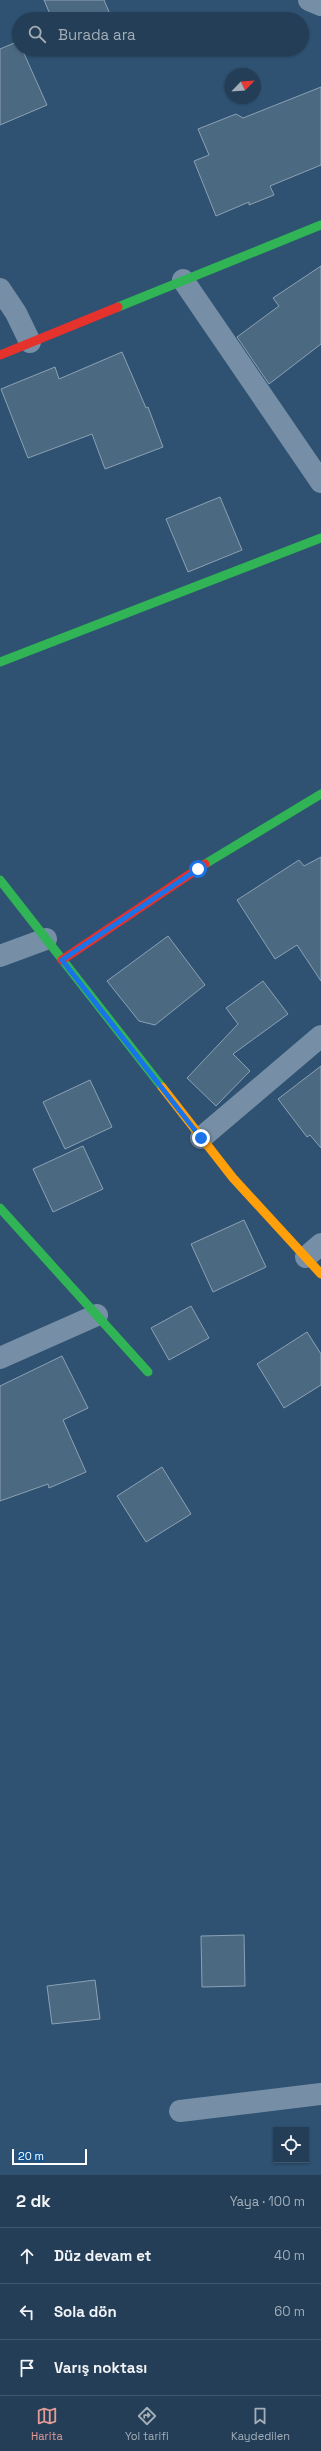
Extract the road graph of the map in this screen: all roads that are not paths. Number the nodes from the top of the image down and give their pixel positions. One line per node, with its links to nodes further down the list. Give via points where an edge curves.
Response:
1 (309, 0): 2 (street)
2 (321, 5)
3 (321, 225): 4 (street)
4 (183, 280): 6 (street); 8 (street)
5 (0, 289): 6 (street, via 16,313)
6 (30, 342): 7 (street)
7 (0, 354)
8 (321, 482)
9 (321, 538): 10 (street)
10 (0, 662)
11 (321, 794): 15 (street, via 198,869)
12 (0, 880): 13 (street)
13 (46, 939): 14 (street); 15 (street)
14 (0, 956)
15 (62, 960): 17 (street)
16 (321, 1036): 17 (street)
17 (201, 1138): 19 (street, via 233,1178)
18 (0, 1208): 21 (street)
19 (314, 1251): 20 (street)
20 (321, 1274)
21 (97, 1315): 22 (street); 23 (street)
22 (0, 1358)
23 (148, 1372)
24 (321, 2094): 25 (street)
25 (180, 2111)

